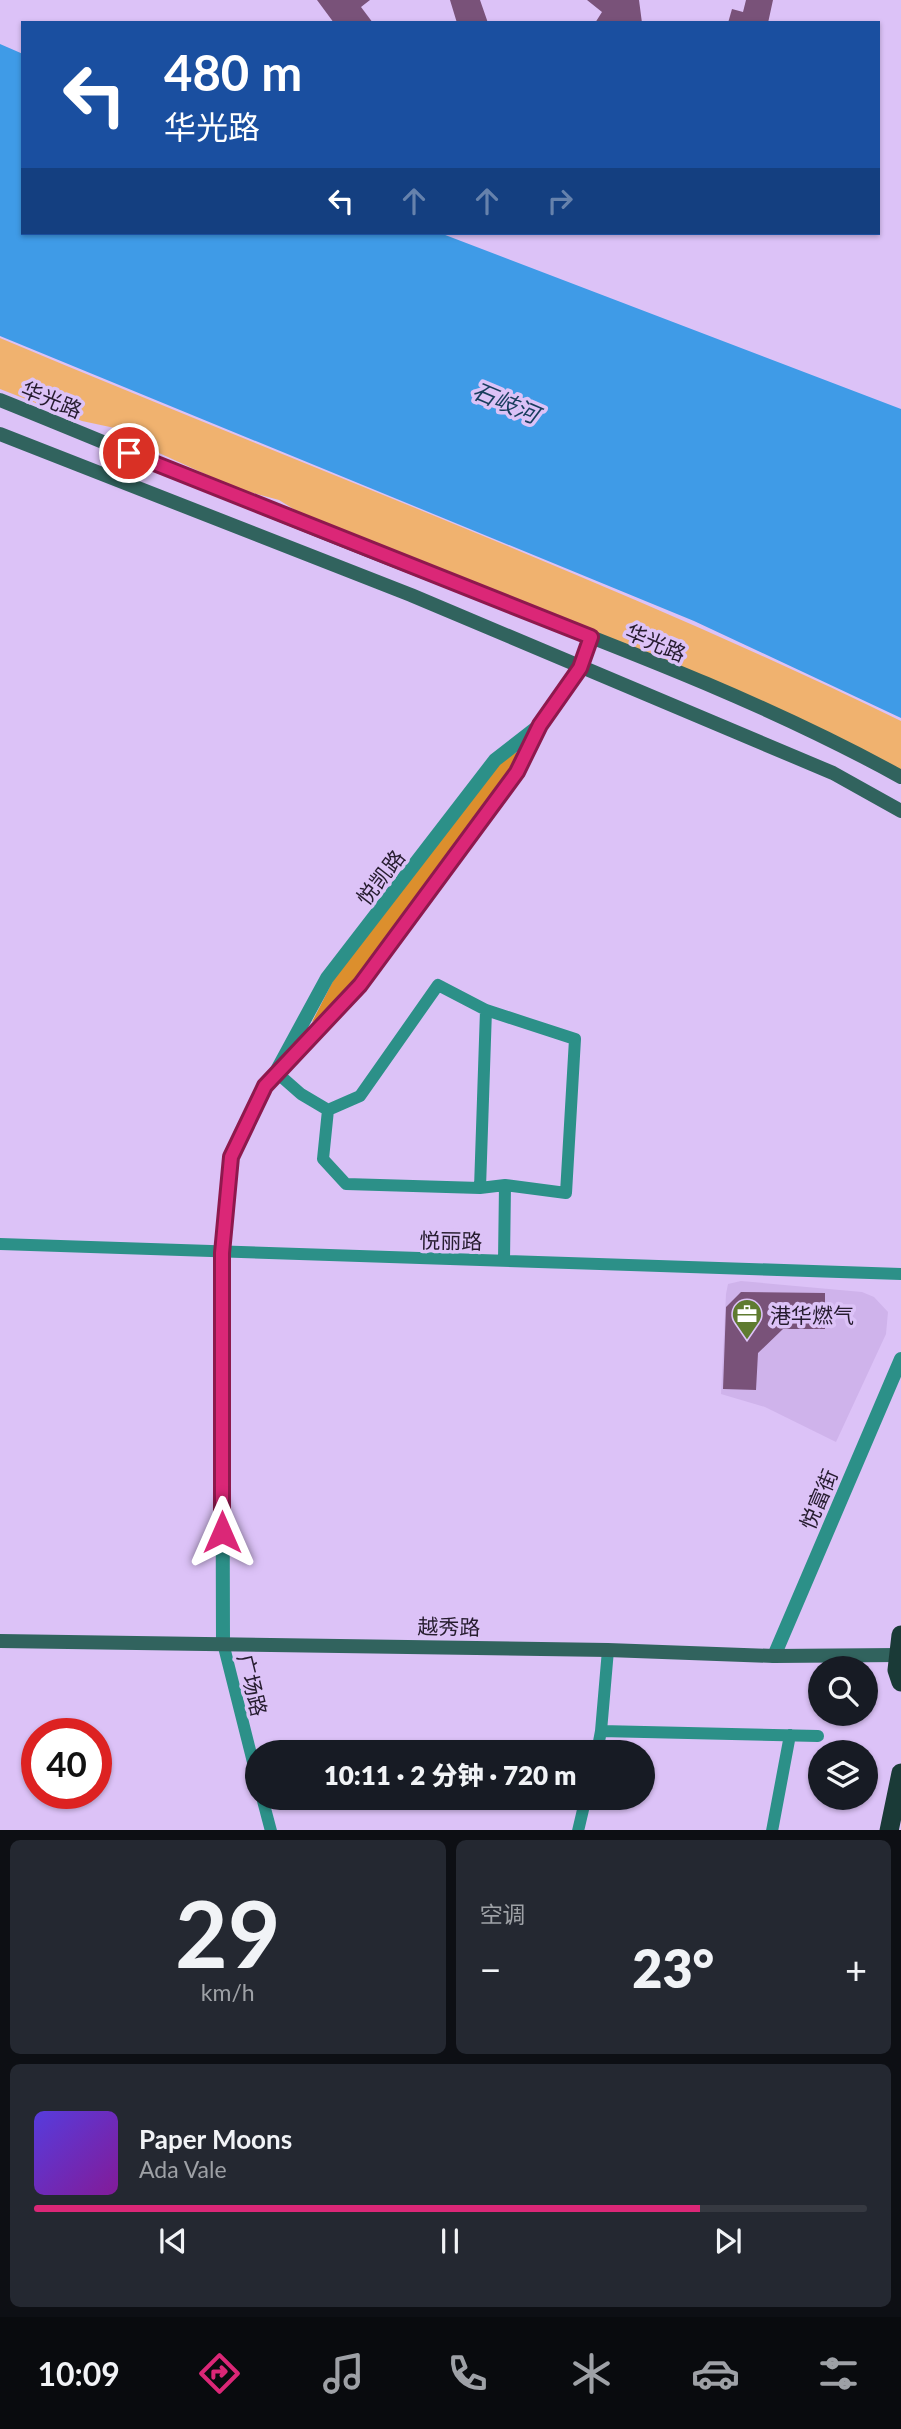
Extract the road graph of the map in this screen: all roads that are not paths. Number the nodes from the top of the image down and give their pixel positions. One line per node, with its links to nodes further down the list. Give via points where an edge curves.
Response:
1 (0, 400): 3 (main road, 华光路)
2 (0, 434): 4 (main road, via 411,595)
3 (591, 637): 4 (street, 悦凯路); 6 (main road, 华光路, via 837,742)
4 (580, 668): 5 (street, 悦凯路); 7 (main road, via 832,774)
5 (540, 725): 9 (street, 悦凯路, via 517,772 360,985); 9 (street, 悦凯路, via 495,760 327,978)
6 (901, 777)
7 (901, 811)
8 (486, 1010): 10 (street, via 438,985 360,1096); 11 (street, via 575,1039 566,1193); 12 (street)
9 (276, 1072): 10 (street, via 300,1094); 14 (street, 悦凯路, via 231,1157)
10 (328, 1110): 12 (street, via 323,1159 346,1184)
11 (505, 1185): 12 (street); 15 (street)
12 (480, 1188)
13 (0, 1244): 14 (street, 悦丽路)
14 (222, 1253): 15 (street, 悦丽路); 20 (street, 悦凯路)
15 (504, 1260): 16 (street, 悦丽路)
16 (901, 1274)
17 (901, 1359): 23 (street, 悦富街)
18 (901, 1635): 22 (highway)
19 (0, 1640): 20 (main road, 越秀路)
20 (223, 1643): 21 (main road, 越秀路); 28 (street, 广场路)
21 (608, 1650): 23 (main road, 越秀路); 25 (street)
22 (898, 1655): 23 (main road, 越秀路); 24 (highway)
23 (774, 1656)
24 (901, 1682)
25 (601, 1731): 26 (street); 29 (street)
26 (790, 1735): 27 (street); 35 (street)
27 (818, 1736)
28 (247, 1740)
29 (599, 1740)
30 (901, 1773): 36 (highway)
31 (266, 1810): 33 (street)
32 (583, 1810): 34 (street)
33 (271, 1830)
34 (578, 1830)
35 (772, 1830)
36 (889, 1830)

